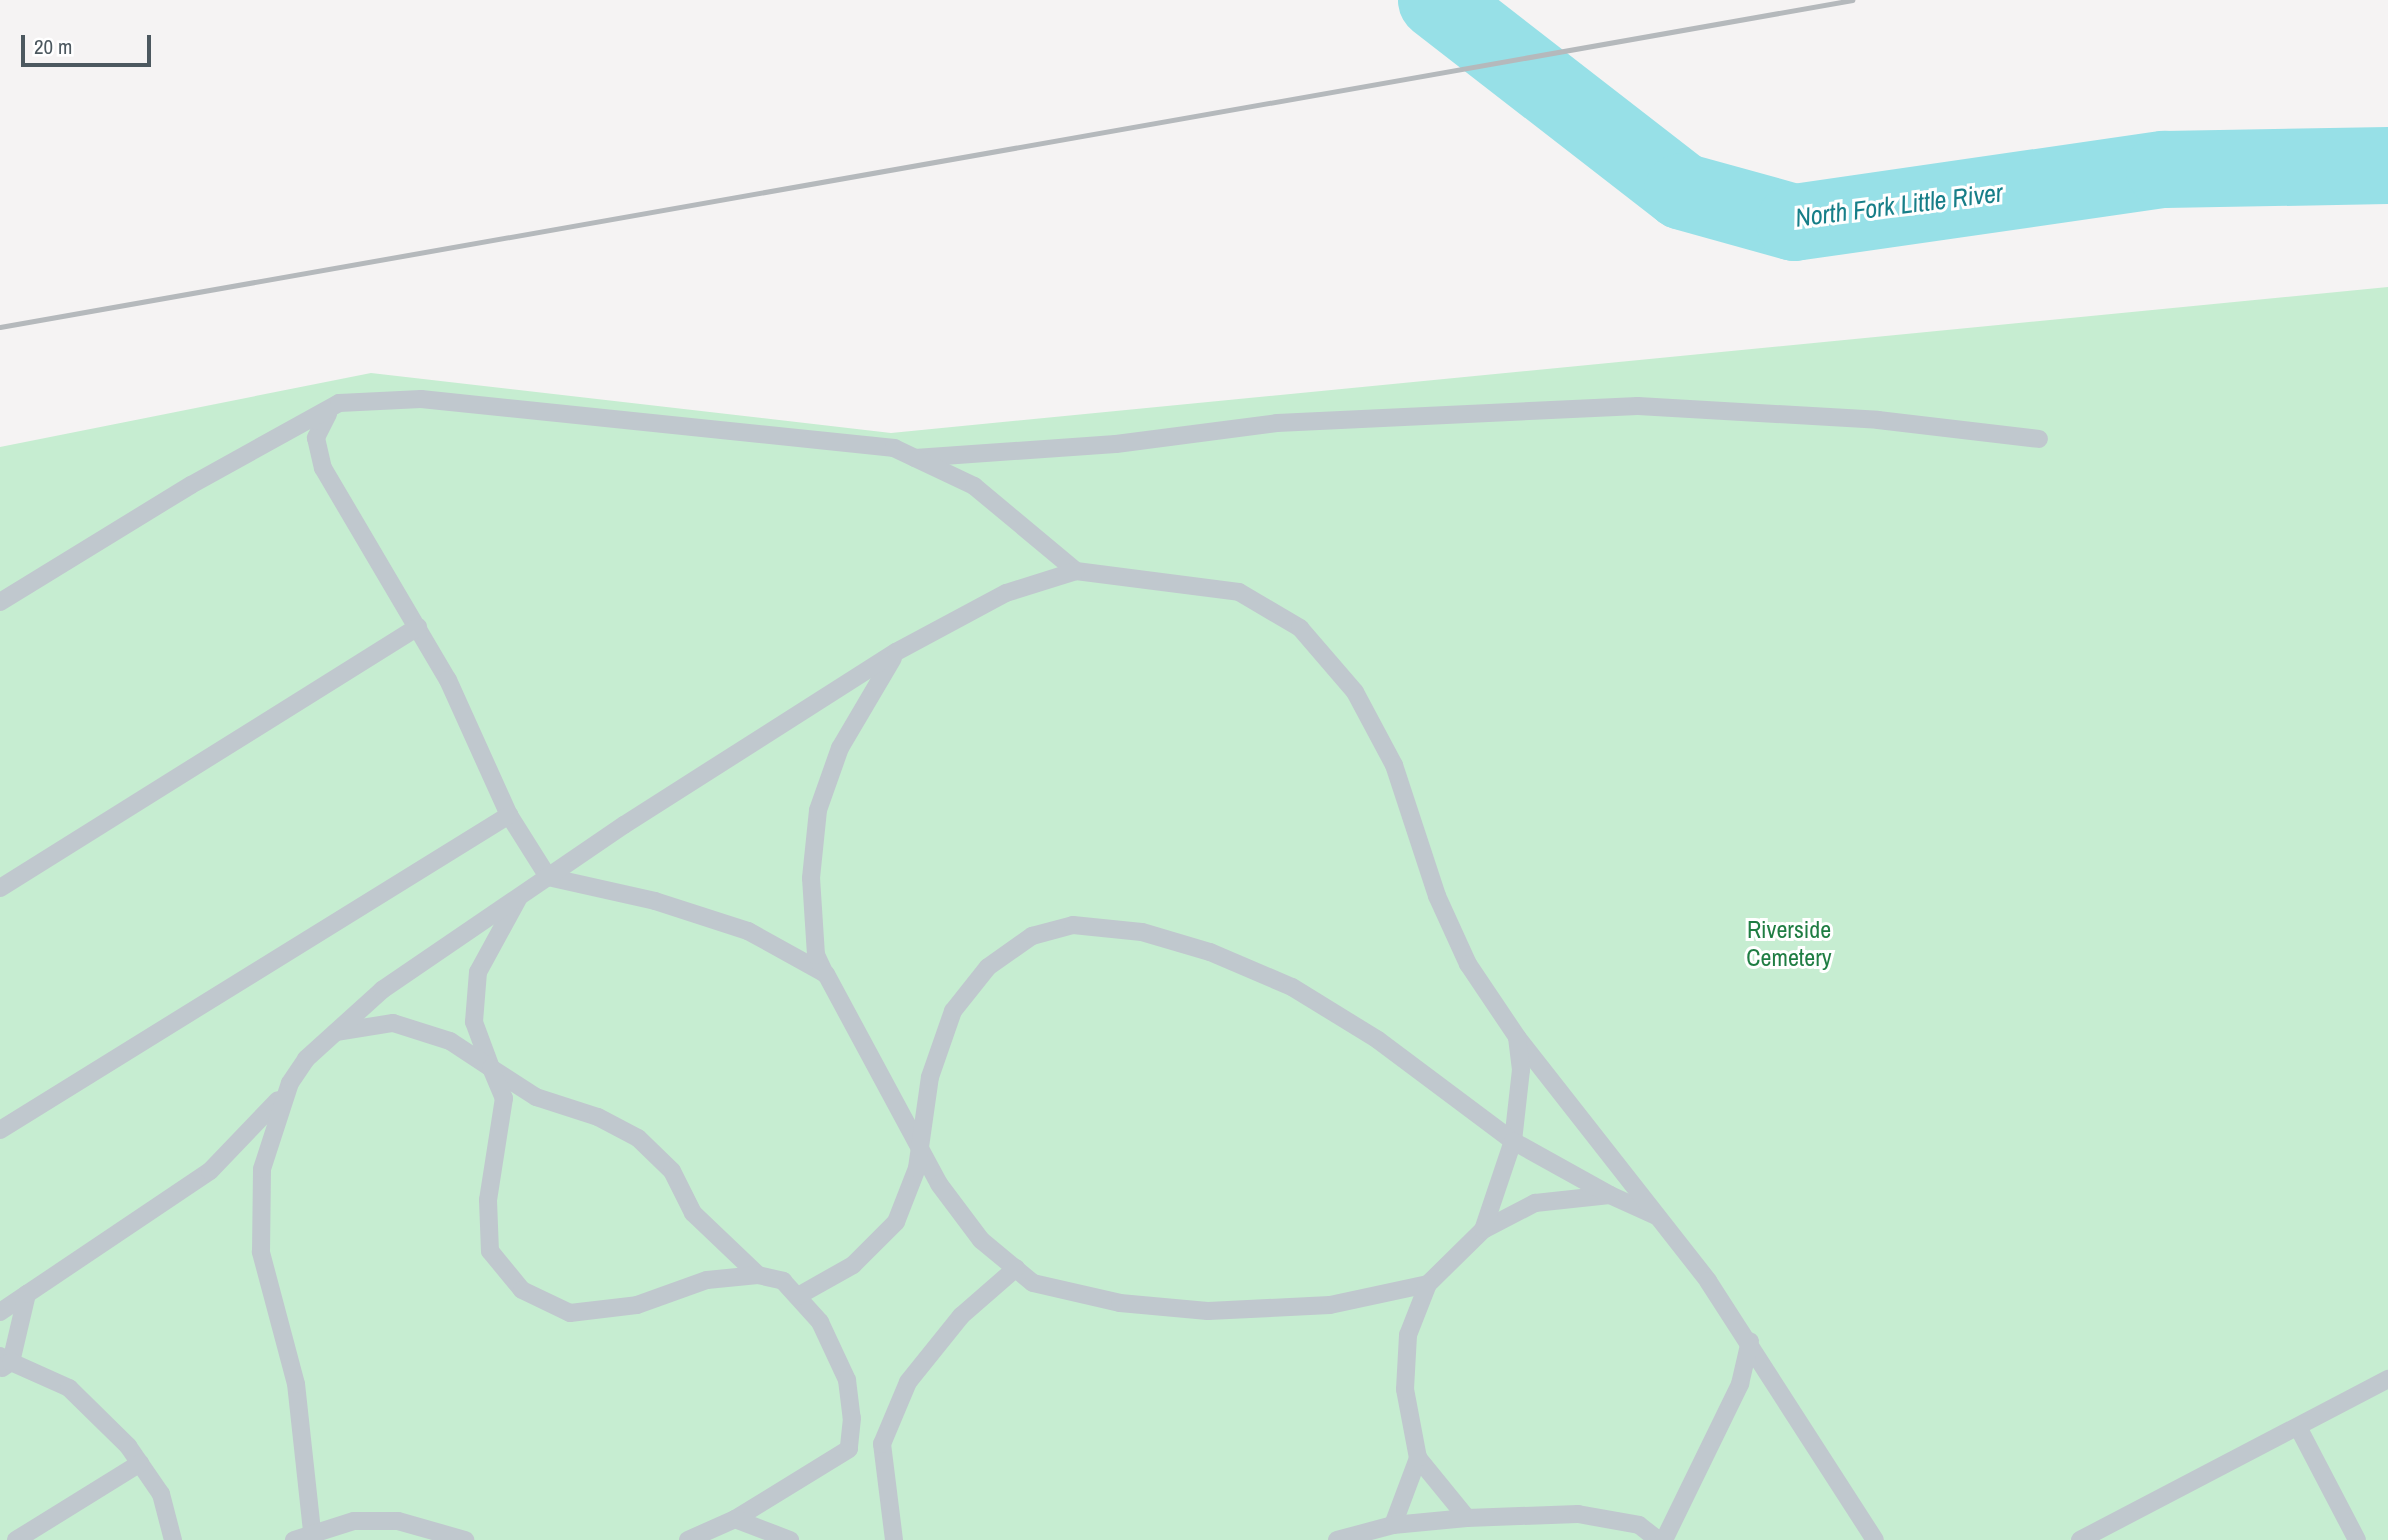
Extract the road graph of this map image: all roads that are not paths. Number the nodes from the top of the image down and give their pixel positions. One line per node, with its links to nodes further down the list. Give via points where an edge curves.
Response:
1 (328, 414): 3 (lane, via 339,403 421,399 881,446); 5 (lane, via 191,485); 6 (lane, via 316,438 323,468)
2 (2039, 439): 3 (lane, via 1850,418 1638,405 1278,423 1116,444)
3 (915, 458): 4 (lane, via 974,486)
4 (1076, 571): 7 (lane, via 1006,593); 14 (lane, via 1239,592 1300,628 1355,692 1394,765 1437,896 1468,964)
5 (0, 602)
6 (418, 627): 8 (lane); 10 (lane)
7 (896, 652): 9 (lane); 12 (lane, via 840,748 818,810 811,877 816,955)
8 (509, 815): 9 (lane); 17 (lane)
9 (548, 877): 11 (lane); 12 (lane, via 654,901 748,931)
10 (0, 888)
11 (519, 896): 13 (lane, via 382,990); 15 (lane, via 478,972 474,1022)
12 (826, 974): 19 (lane)
13 (336, 1032): 15 (lane, via 393,1023 450,1041); 16 (lane)
14 (1517, 1037): 18 (lane, via 1521,1070); 21 (lane)
15 (491, 1068): 24 (lane, via 536,1097 598,1116 638,1138 672,1171 693,1213); 24 (lane, via 503,1098 488,1200 490,1251 522,1290 570,1312 637,1305 707,1280)
16 (290, 1083): 26 (lane, via 267,1117 211,1171); 38 (lane, via 262,1169 261,1252 296,1384)
17 (0, 1130)
18 (1513, 1141): 19 (lane, via 1378,1040 1292,987 1210,952 1142,932 1073,925 1032,936 988,967 953,1011 930,1077); 20 (lane); 22 (lane)
19 (920, 1148): 23 (lane, via 981,1240); 27 (lane, via 896,1222 853,1265)
20 (1610, 1195): 21 (lane); 22 (lane, via 1535,1203)
21 (1659, 1217): 29 (lane)
22 (1483, 1230): 25 (lane)
23 (1016, 1268): 25 (lane, via 1033,1283 1119,1303 1208,1311 1330,1305); 45 (lane, via 961,1316 908,1382 883,1444)
24 (758, 1275): 27 (lane, via 783,1281)
25 (1428, 1284): 33 (lane, via 1408,1349 1405,1390)
26 (27, 1294): 28 (lane); 30 (lane)
27 (798, 1296): 36 (lane, via 820,1322 847,1380 852,1418 849,1449)
28 (0, 1312)
29 (1750, 1341): 48 (lane, via 1741,1384); 49 (lane, via 1821,1464)
30 (4, 1362): 34 (lane, via 69,1388)
31 (2388, 1378): 32 (lane)
32 (2298, 1427): 50 (lane); 51 (lane)
33 (1418, 1458): 35 (lane); 37 (lane)
34 (140, 1463): 39 (lane); 40 (lane, via 161,1494)
35 (1467, 1518): 37 (lane); 47 (lane, via 1578,1514 1639,1525)
36 (736, 1519): 43 (lane); 44 (lane)
37 (1393, 1525): 46 (lane)
38 (312, 1531): 41 (lane); 42 (lane, via 354,1521 398,1521)
39 (16, 1540)
40 (173, 1540)
41 (294, 1540)
42 (465, 1540)
43 (688, 1540)
44 (790, 1540)
45 (894, 1540)
46 (1337, 1540)
47 (1658, 1540)
48 (1664, 1540)
49 (1875, 1540)
50 (2080, 1540)
51 (2357, 1540)

